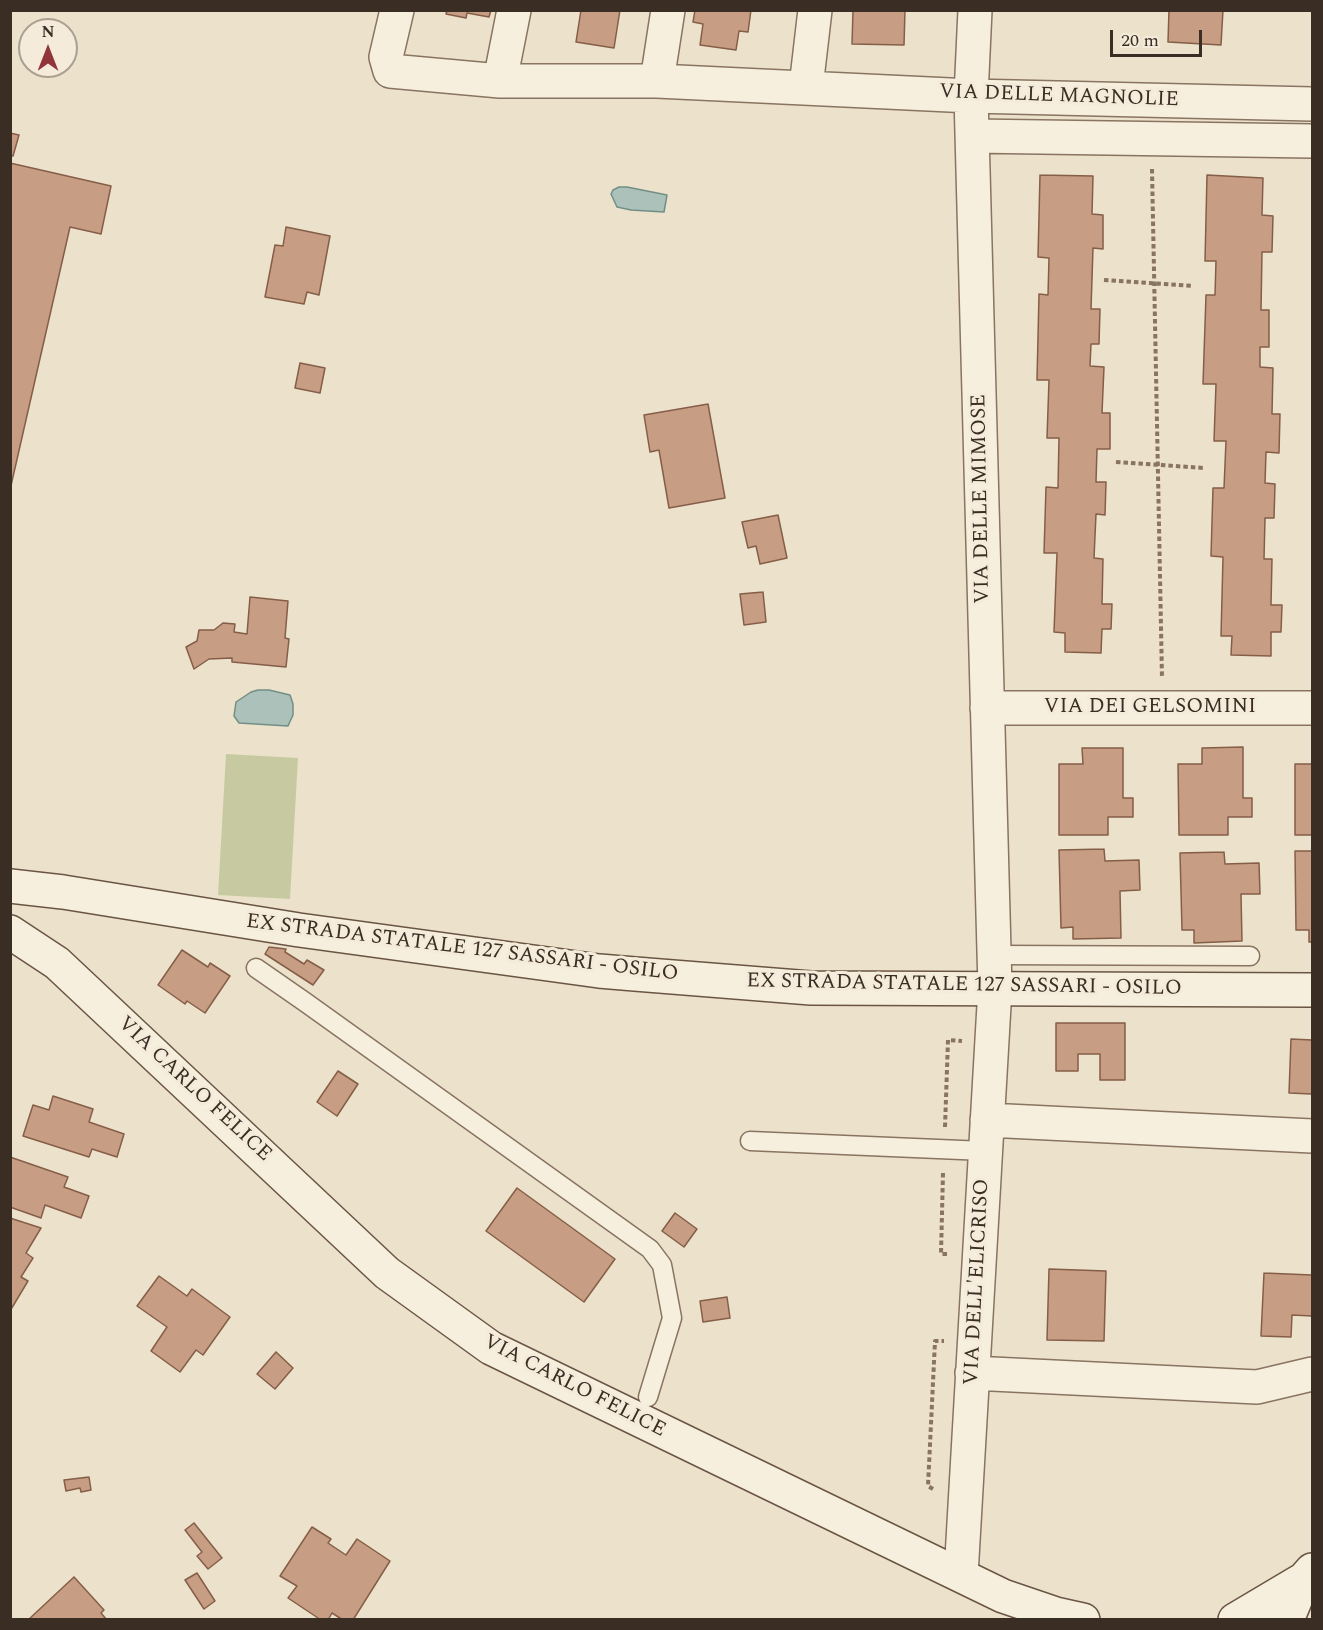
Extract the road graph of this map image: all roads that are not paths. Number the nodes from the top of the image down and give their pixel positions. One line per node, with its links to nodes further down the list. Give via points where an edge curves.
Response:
1 (397, 10): 6 (street, VIA DELLE MAGNOLIE, via 386,57 390,71)
2 (514, 10): 6 (street)
3 (668, 10): 7 (street)
4 (815, 10): 8 (street)
5 (975, 10): 9 (street, VIA DELLE MIMOSE)
6 (500, 81): 7 (street, VIA DELLE MAGNOLIE)
7 (657, 81): 8 (street, VIA DELLE MAGNOLIE)
8 (806, 87): 9 (street, VIA DELLE MAGNOLIE)
9 (971, 96): 10 (street, VIA DELLE MAGNOLIE); 11 (street, VIA DELLE MIMOSE)
10 (1312, 104)
11 (973, 136): 12 (street, VIA DELLE MAGNOLIE); 13 (street, VIA DELLE MIMOSE)
12 (1312, 141)
13 (987, 708): 14 (street, VIA DEI GELSOMINI); 17 (street, VIA DELLE MIMOSE)
14 (1312, 708)
15 (10, 886): 20 (street, EX STRADA STATALE 127 SASSARI - OSILO, via 598,971 811,988)
16 (10, 932): 29 (street, VIA CARLO FELICE, via 57,963 387,1273 491,1348)
17 (994, 955): 18 (lane); 20 (street, VIA DELLE MIMOSE)
18 (1250, 956)
19 (256, 968): 27 (lane, via 650,1249 662,1265 672,1318)
20 (995, 988): 21 (street, EX STRADA STATALE 127 SASSARI - OSILO); 22 (street, VIA DELL'ELICRISO)
21 (1312, 990)
22 (986, 1135): 23 (street); 24 (lane); 25 (street, VIA DELL'ELICRISO)
23 (1312, 1136)
24 (750, 1141)
25 (972, 1373): 26 (street, via 1257,1387); 29 (street, VIA DELL'ELICRISO)
26 (1312, 1374)
27 (648, 1397)
28 (1308, 1574): 32 (street); 33 (street)
29 (961, 1575): 30 (street, VIA CARLO FELICE)
30 (1012, 1608): 31 (street, VIA CARLO FELICE)
31 (1083, 1620)
32 (1235, 1620)
33 (1287, 1620)

